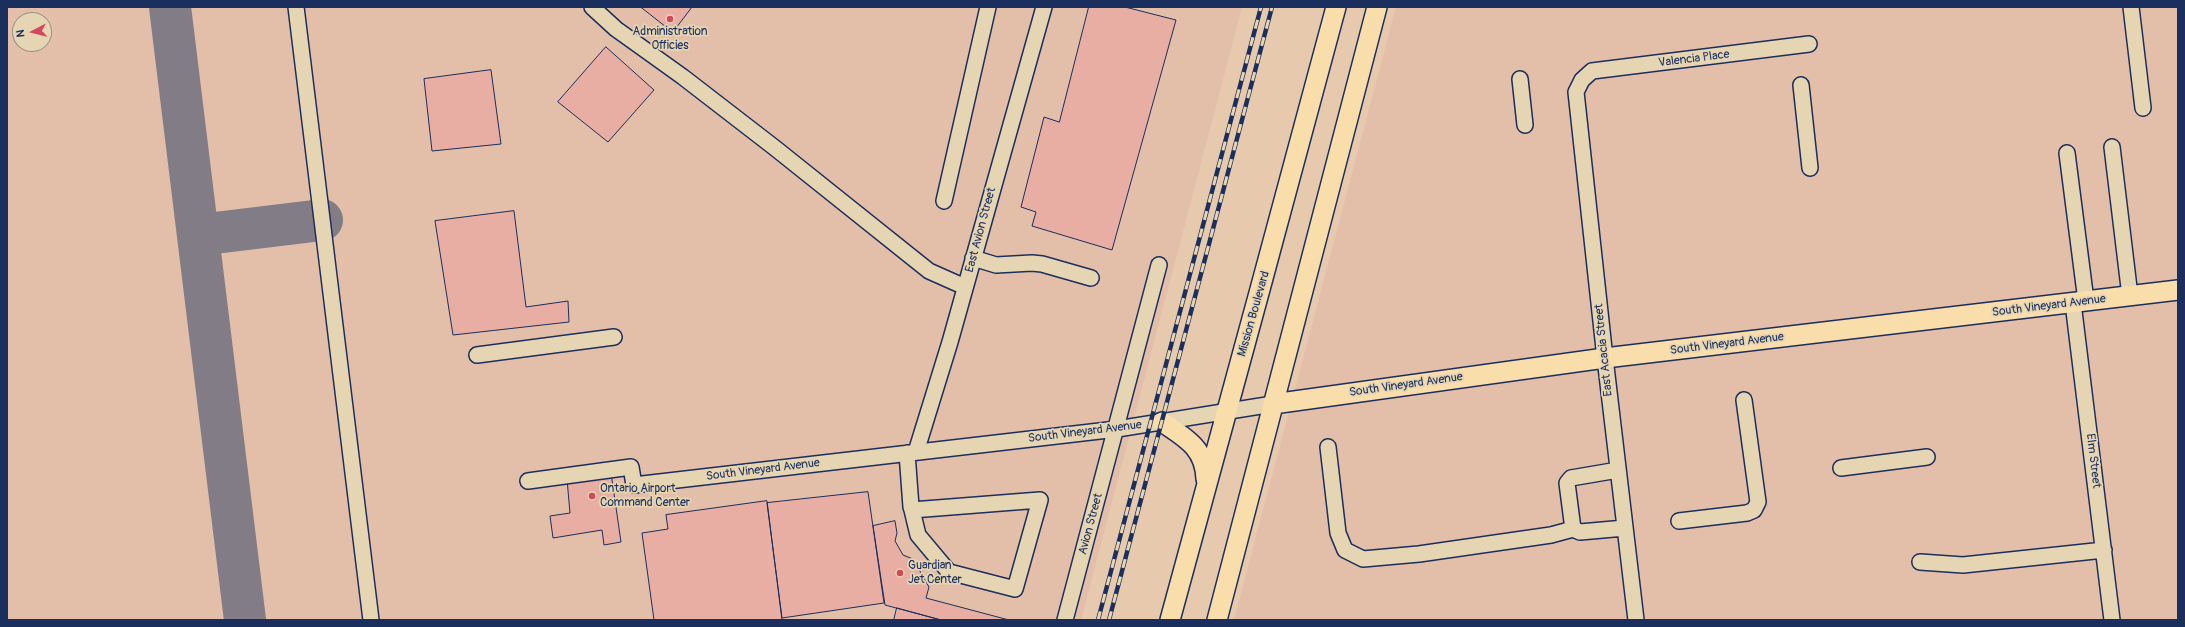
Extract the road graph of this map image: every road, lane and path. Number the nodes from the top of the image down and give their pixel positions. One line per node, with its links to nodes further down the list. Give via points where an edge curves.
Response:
1 (296, 7): 46 (street)
2 (592, 7): 21 (street, via 616,29 775,148 929,271)
3 (988, 7): 17 (street)
4 (1044, 7): 18 (street, East Avion Street)
5 (1336, 7): 30 (main road, Mission Boulevard)
6 (1377, 7): 29 (main road)
7 (2131, 7): 12 (street)
8 (1809, 44): 10 (street, Valencia Place, via 1592,71)
9 (1520, 79): 13 (street)
10 (1582, 80): 27 (street, East Acacia Street, via 1576,92)
11 (1800, 85): 16 (street)
12 (2144, 108)
13 (1525, 125)
14 (2112, 147): 23 (street)
15 (2067, 153): 24 (street, Elm Street)
16 (1810, 168)
17 (944, 202)
18 (973, 258): 20 (street, via 996,265 1032,263); 21 (street, East Avion Street)
19 (1159, 265): 32 (street, Avion Street)
20 (1091, 278)
21 (965, 287): 34 (street, East Avion Street)
22 (2178, 290): 23 (main road, South Vineyard Avenue)
23 (2130, 296): 24 (main road, South Vineyard Avenue)
24 (2080, 302): 27 (main road, South Vineyard Avenue); 44 (street, Elm Street)
25 (614, 337): 26 (street)
26 (477, 355)
27 (1604, 358): 29 (main road, South Vineyard Avenue); 37 (street, East Acacia Street)
28 (1743, 398): 41 (street, via 1758,502 1754,510)
29 (1273, 404): 30 (street, South Vineyard Avenue); 49 (main road)
30 (1226, 413): 31 (street, South Vineyard Avenue); 39 (main road, Mission Boulevard)
31 (1162, 422): 32 (street, South Vineyard Avenue); 39 (main road, via 1184,437 1200,453 1206,467)
32 (1117, 429): 34 (street, South Vineyard Avenue); 47 (street, Avion Street)
33 (1328, 447): 43 (street, via 1338,533 1345,550 1363,559 1419,554 1551,535)
34 (912, 452): 38 (street, South Vineyard Avenue, via 634,485 631,467); 40 (street)
35 (1927, 457): 36 (street)
36 (1841, 468)
37 (1618, 470): 42 (street, East Acacia Street); 43 (street, via 1571,478 1567,482)
38 (528, 481)
39 (1206, 486): 48 (main road, Mission Boulevard)
40 (912, 510): 40 (street, via 918,535 949,572 1015,589 1040,500)
41 (1679, 521)
42 (1625, 528): 43 (street, via 1580,532); 50 (street, East Acacia Street)
43 (1574, 529)
44 (2104, 550): 45 (street, via 1963,565); 51 (street, Elm Street)
45 (1920, 562)
46 (371, 620)
47 (1065, 620)
48 (1170, 620)
49 (1217, 620)
50 (1636, 620)
51 (2112, 620)

